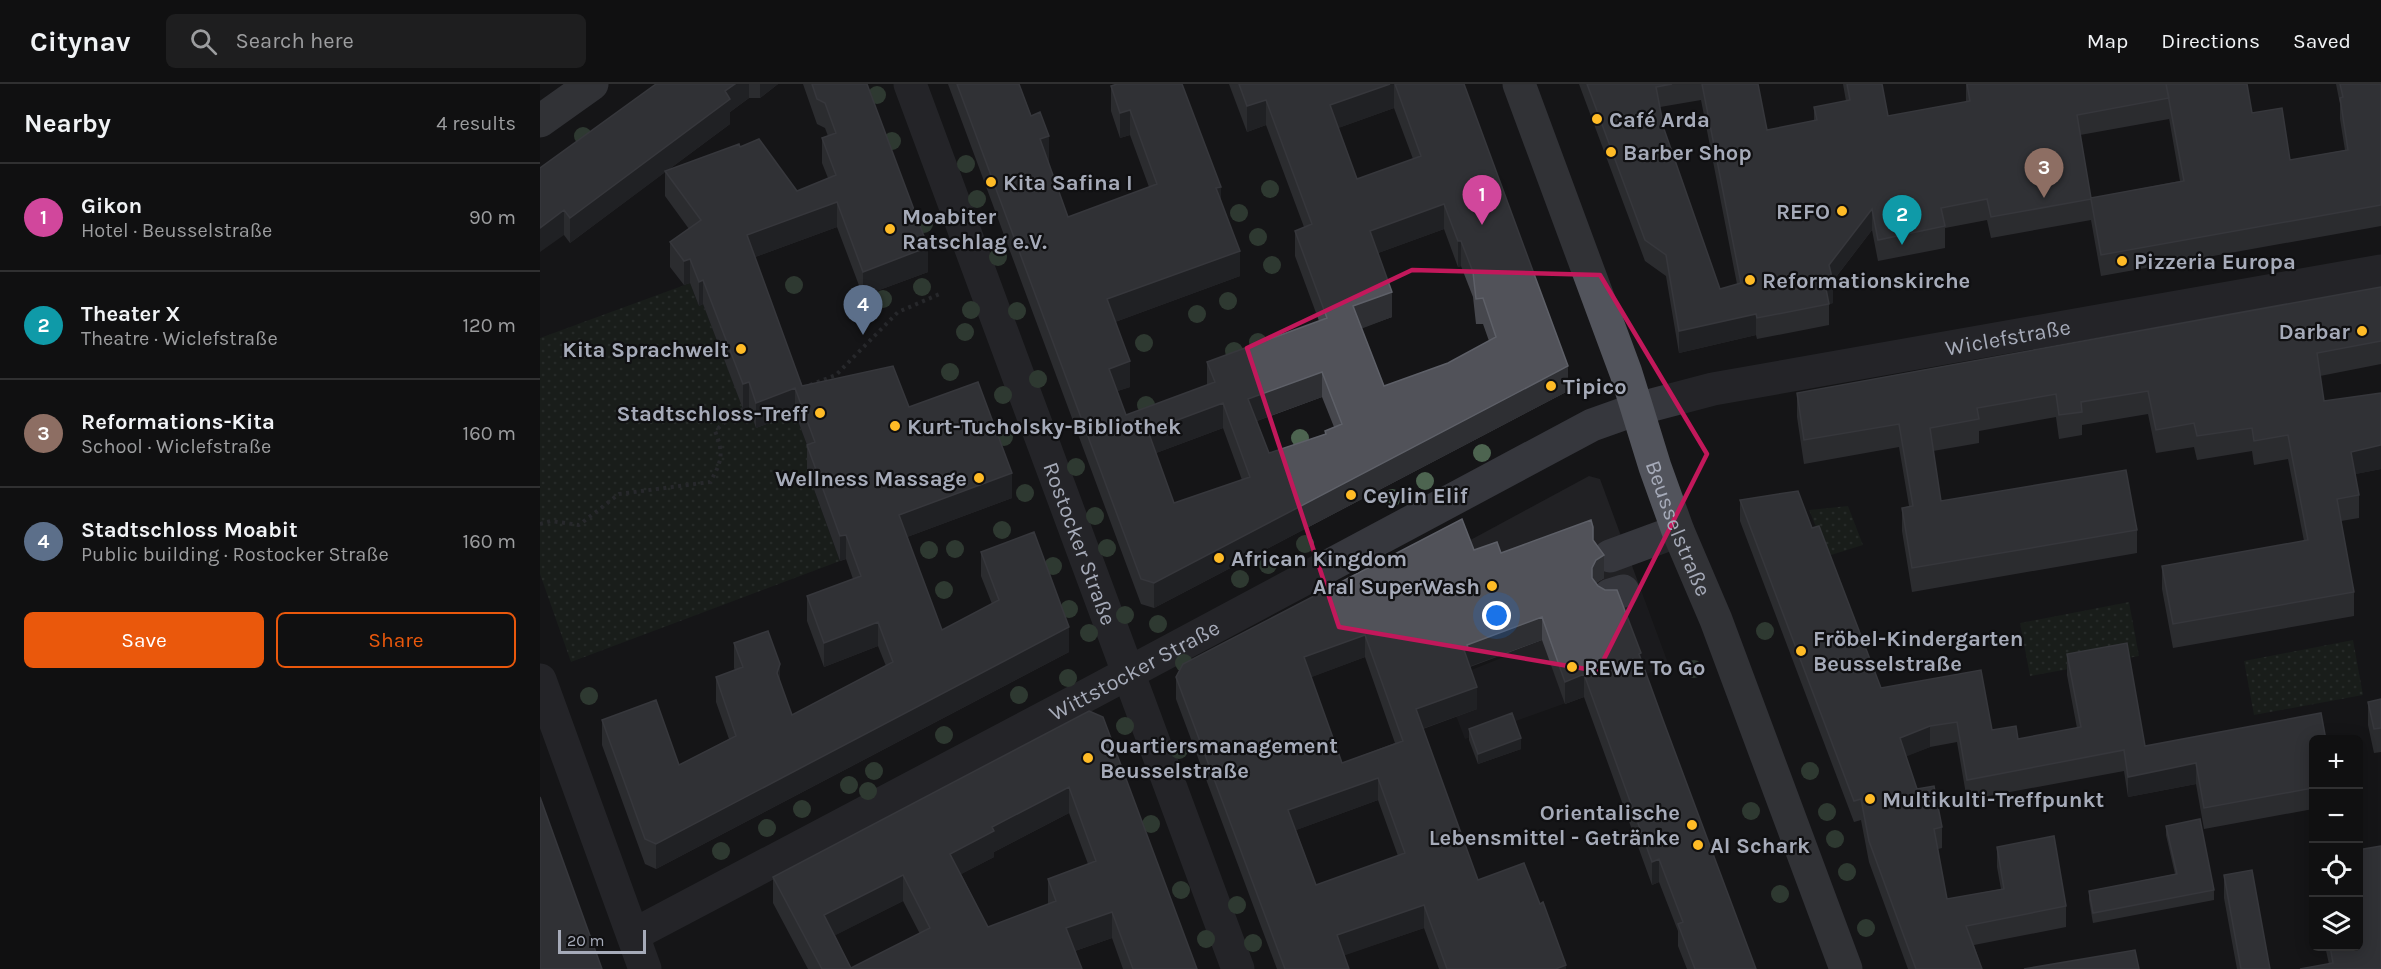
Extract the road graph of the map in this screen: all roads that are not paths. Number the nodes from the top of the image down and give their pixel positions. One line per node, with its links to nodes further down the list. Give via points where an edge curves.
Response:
1 (592, 84): 4 (main road)
2 (910, 84): 9 (street, Rostocker Straße)
3 (1519, 84): 6 (main road, Beusselstraße)
4 (540, 122)
5 (2381, 271): 6 (street, Wiclefstraße, via 1713,389)
6 (1637, 409): 7 (main road, Beusselstraße); 9 (street, Wittstocker Straße, via 1592,425)
7 (1678, 531): 8 (street); 14 (main road, Beusselstraße, via 1720,630)
8 (1610, 556)
9 (1128, 673): 11 (street, Wittstocker Straße); 13 (street, Rostocker Straße)
10 (540, 680): 11 (street)
11 (633, 935): 12 (street)
12 (645, 969)
13 (1238, 969)
14 (1846, 969)

